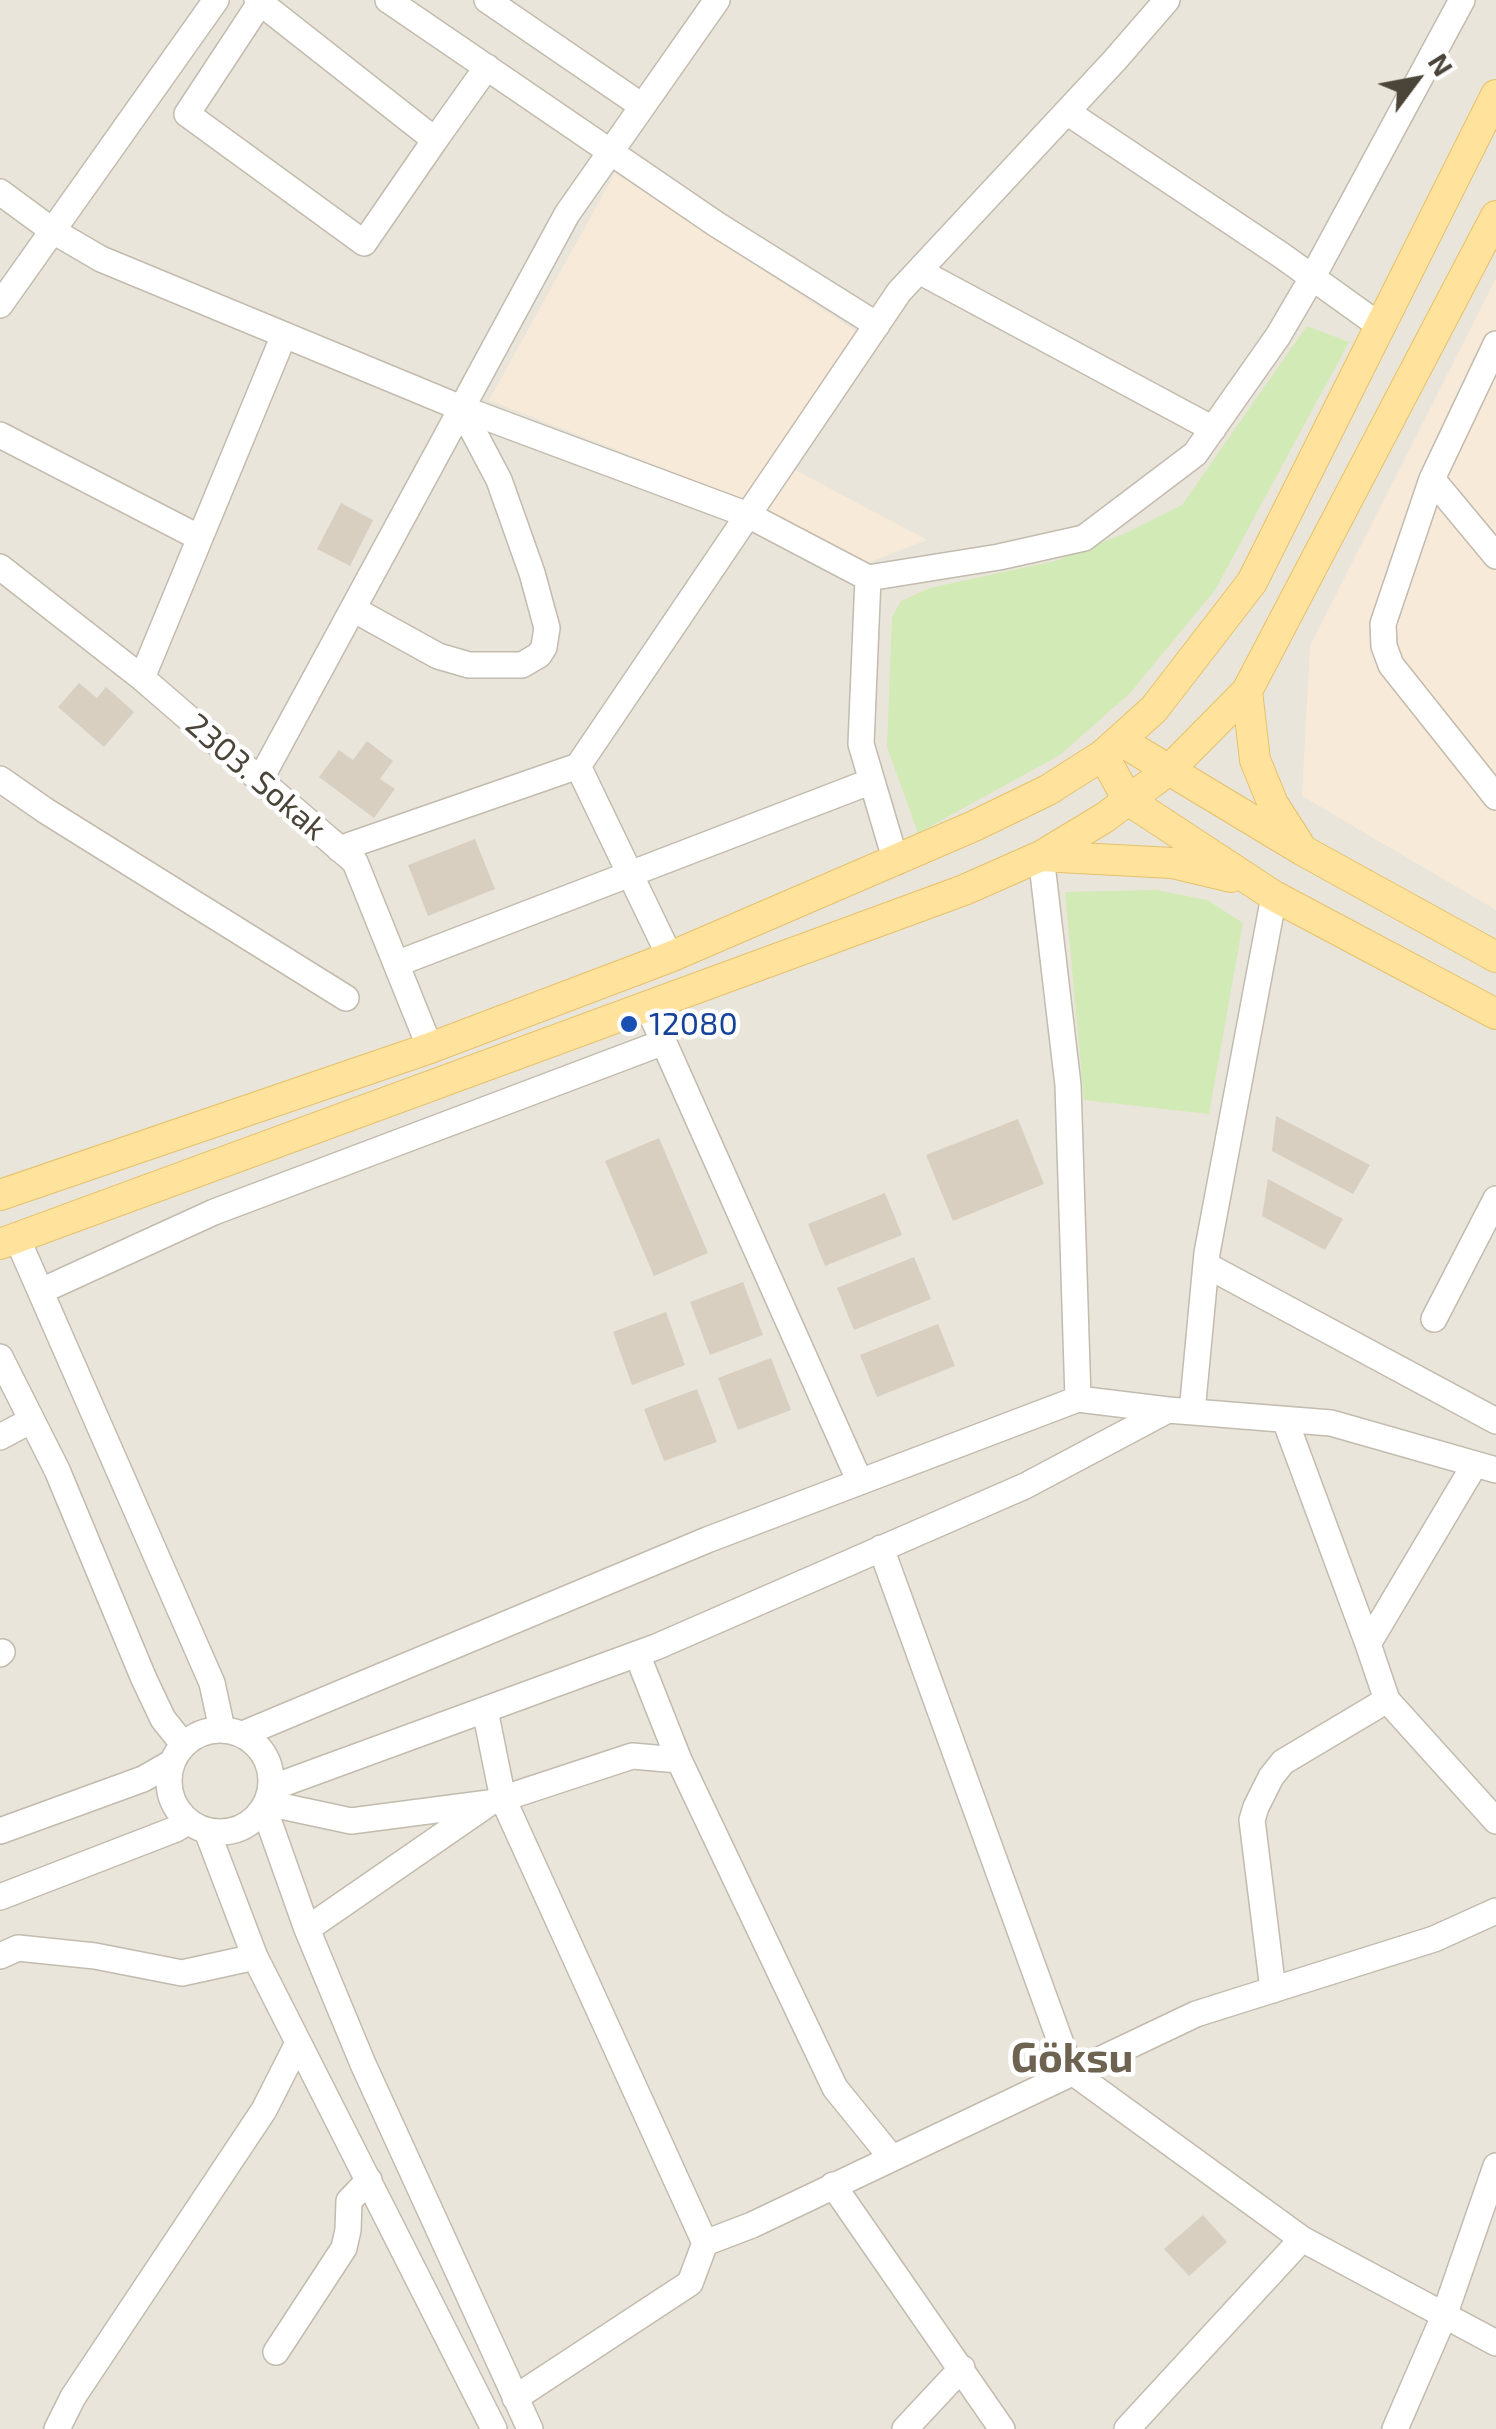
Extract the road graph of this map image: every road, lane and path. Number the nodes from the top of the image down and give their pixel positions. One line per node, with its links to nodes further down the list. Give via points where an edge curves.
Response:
1 (216, 0): 16 (street)
2 (388, 0): 8 (street)
3 (487, 0): 10 (street)
4 (717, 0): 10 (street)
5 (1167, 0): 11 (street)
6 (1462, 0): 18 (street)
7 (259, 2): 12 (street); 12 (street, via 187,114 364,243)
8 (487, 68): 12 (street); 13 (street)
9 (1496, 95): 21 (main road)
10 (642, 106): 13 (street)
11 (1067, 112): 17 (street); 18 (street)
12 (434, 140)
13 (610, 152): 20 (street); 24 (street, via 566,214)
14 (0, 192): 16 (street)
15 (1496, 216): 35 (main road)
16 (52, 231): 19 (street); 22 (street, via 102,259)
17 (919, 271): 20 (street); 25 (street)
18 (1312, 278): 21 (street); 25 (street)
19 (0, 305)
20 (877, 325): 28 (street)
21 (1380, 326): 36 (main road, via 1252,582 1154,710)
22 (284, 334): 24 (street); 29 (street)
23 (1496, 344): 27 (street)
24 (462, 408): 28 (street); 33 (street); 33 (street, via 499,480 532,574 547,628 544,647 522,665 469,665 438,656)
25 (1213, 429): 32 (street, via 1195,454 1084,538)
26 (0, 435): 29 (street)
27 (1432, 479): 30 (street); 42 (street, via 1383,624 1384,646)
28 (748, 515): 32 (street); 37 (street)
29 (200, 538): 34 (street)
30 (1496, 556)
31 (1, 571): 34 (street, 2303. Sokak)
32 (868, 578): 41 (street, via 862,744)
33 (353, 609): 40 (street)
34 (142, 678): 40 (street, 2303. Sokak)
35 (1247, 691): 38 (main road); 45 (main road, via 1256,760)
36 (1112, 748): 38 (main road); 43 (main road); 47 (main road, via 1048,790)
37 (578, 766): 44 (street); 48 (street)
38 (1169, 770): 43 (main road); 45 (main road)
39 (0, 779): 53 (street)
40 (260, 780): 44 (street, 2303. Sokak)
41 (872, 782): 47 (street); 48 (street)
42 (1496, 797)
43 (1128, 800): 46 (main road); 49 (main road)
44 (339, 849): 52 (street, 2303. Sokak, via 355,862)
45 (1302, 850): 51 (main road)
46 (1041, 856): 49 (main road, via 1172,863); 54 (main road); 65 (street, via 1068,1085)
47 (896, 862): 50 (main road)
48 (631, 876): 50 (street); 52 (street)
49 (1263, 889): 55 (main road); 61 (street)
50 (670, 957): 57 (main road)
51 (1496, 957)
52 (396, 964): 57 (street, 2303. Sokak)
53 (346, 998)
54 (648, 1007): 56 (street); 60 (main road)
55 (1496, 1014)
56 (664, 1042): 62 (street, via 214,1212); 72 (street)
57 (430, 1048): 58 (main road)
58 (0, 1194)
59 (1496, 1199): 63 (street)
60 (8, 1241): 62 (street)
61 (1206, 1265): 66 (street); 69 (street)
62 (41, 1291): 78 (street)
63 (1434, 1320)
64 (0, 1357): 68 (street)
65 (1078, 1398): 66 (street); 72 (street)
66 (1180, 1411): 67 (street); 73 (street)
67 (1285, 1420): 71 (street, via 1331,1424); 74 (street)
68 (30, 1421): 70 (street); 79 (street, via 58,1470)
69 (1496, 1421)
70 (0, 1437)
71 (1485, 1467): 74 (street)
72 (860, 1482): 78 (street)
73 (881, 1548): 75 (street); 93 (street)
74 (1368, 1644): 76 (street)
75 (638, 1654): 77 (street); 80 (street)
76 (1387, 1700): 83 (street); 91 (street, via 1283,1762 1256,1806 1252,1820)
77 (485, 1710): 81 (street); 82 (street)
78 (232, 1732): 79 (street, via 201,1733); 81 (street, via 259,1748 270,1766)
79 (177, 1754): 84 (street, via 168,1784 174,1805); 85 (street, via 143,1780)
80 (679, 1760): 82 (street, via 632,1756); 94 (street, via 835,2088)
81 (267, 1800): 82 (street, via 351,1821); 84 (street, via 249,1824 229,1832); 88 (street)
82 (496, 1801): 88 (street); 99 (street)
83 (1496, 1822)
84 (198, 1826): 86 (street); 90 (street)
85 (0, 1831)
86 (0, 1897)
87 (1495, 1914): 91 (street)
88 (306, 1928): 104 (street)
89 (0, 1956): 90 (street, via 18,1948 182,1972)
90 (255, 1957): 92 (street)
91 (1273, 1990): 93 (street, via 1196,2014)
92 (298, 2043): 96 (street); 105 (street, via 264,2110)
93 (1072, 2071): 94 (street); 98 (street)
94 (890, 2157): 97 (street)
95 (1496, 2166): 100 (street)
96 (368, 2180): 102 (street, via 349,2201 344,2248); 106 (street)
97 (833, 2185): 99 (street); 103 (street)
98 (1302, 2239): 100 (street); 110 (street)
99 (705, 2243): 104 (street, via 690,2283)
100 (1444, 2316): 101 (street); 111 (street)
101 (1496, 2343)
102 (276, 2352)
103 (962, 2368): 108 (street); 109 (street)
104 (515, 2398): 107 (street)
105 (57, 2429)
106 (494, 2429)
107 (530, 2429)
108 (905, 2429)
109 (1002, 2429)
110 (1127, 2429)
111 (1396, 2429)

